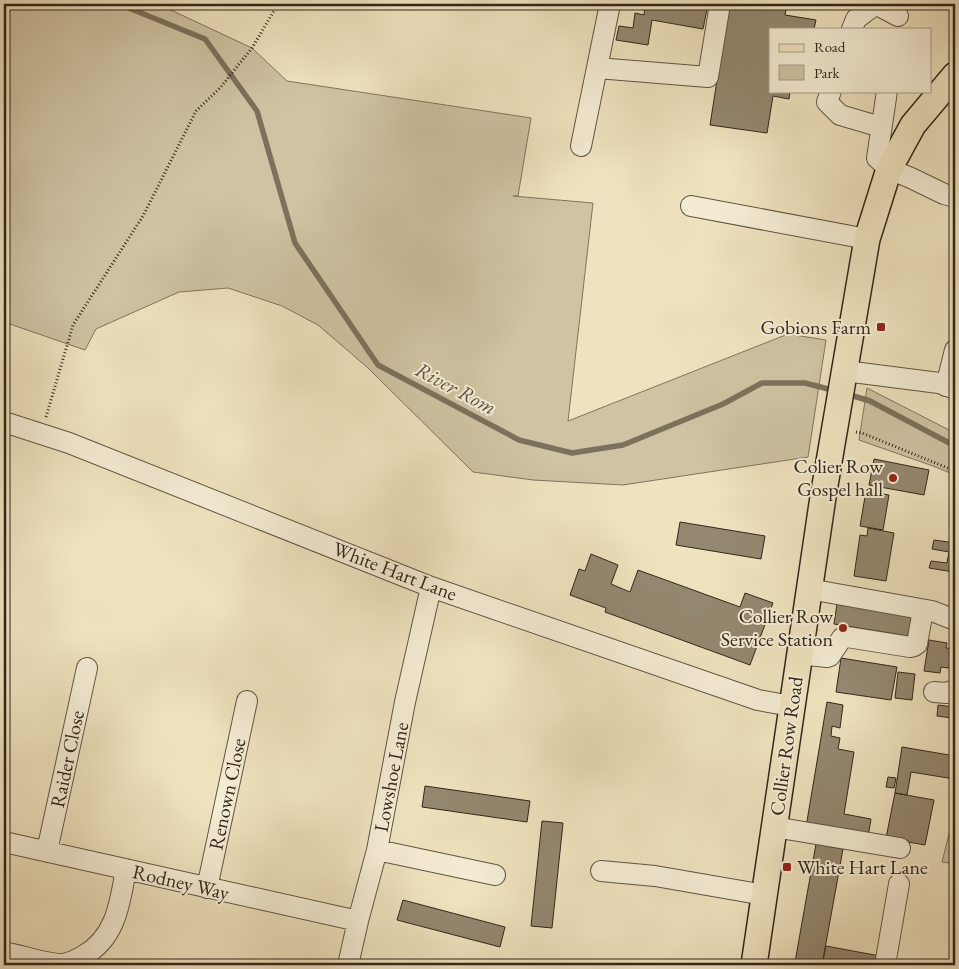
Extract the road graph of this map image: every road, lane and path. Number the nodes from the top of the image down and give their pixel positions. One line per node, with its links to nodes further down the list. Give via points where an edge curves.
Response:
1 (278, 4): 22 (path, via 252,48 220,88 196,111 143,216 73,325)
2 (610, 4): 7 (street)
3 (720, 4): 7 (street, via 708,77)
4 (875, 4): 5 (street); 6 (street, via 856,19)
5 (898, 16)
6 (852, 28)
7 (597, 68): 12 (street)
8 (955, 75): 13 (main road, Collier Row Road, via 912,125)
9 (830, 92): 11 (street, via 827,102 840,115)
10 (887, 92): 11 (street)
11 (881, 127): 13 (street, via 877,158)
12 (581, 146)
13 (890, 169): 14 (street); 16 (main road, Collier Row Road)
14 (955, 197)
15 (691, 206): 16 (street)
16 (867, 239): 18 (main road, Collier Row Road)
17 (955, 350): 19 (street)
18 (844, 375): 19 (street); 25 (main road, Collier Row Road)
19 (951, 387)
20 (4, 422): 22 (street, White Hart Lane)
21 (854, 432): 23 (path)
22 (41, 434): 24 (street, White Hart Lane)
23 (955, 470)
24 (431, 587): 33 (street, White Hart Lane, via 758,700); 37 (street, Lowshoe Lane)
25 (809, 589): 26 (street); 28 (main road, Collier Row Road)
26 (922, 610): 27 (street); 28 (street, via 914,646 842,638 830,656)
27 (955, 620)
28 (799, 654): 33 (main road, Collier Row Road)
29 (87, 668): 38 (street, Raider Close)
30 (955, 690): 31 (street)
31 (934, 692)
32 (247, 700): 43 (street, Renown Close)
33 (791, 706): 34 (main road, Collier Row Road)
34 (774, 827): 36 (street); 44 (main road, Collier Row Road)
35 (4, 842): 38 (street, Rodney Way)
36 (900, 848)
37 (377, 850): 41 (street); 45 (street, Lowshoe Lane)
38 (47, 851): 39 (street, Rodney Way)
39 (126, 869): 43 (street, Rodney Way); 46 (street, via 112,925 90,952 74,962 63,964)
40 (601, 871): 44 (street, via 655,876)
41 (495, 875)
42 (899, 884): 49 (street)
43 (207, 888): 45 (street, Rodney Way)
44 (764, 896): 48 (main road, Collier Row Road)
45 (358, 921): 47 (street, Lowshoe Lane)
46 (8, 952)
47 (348, 965)
48 (754, 965)
49 (885, 965)

